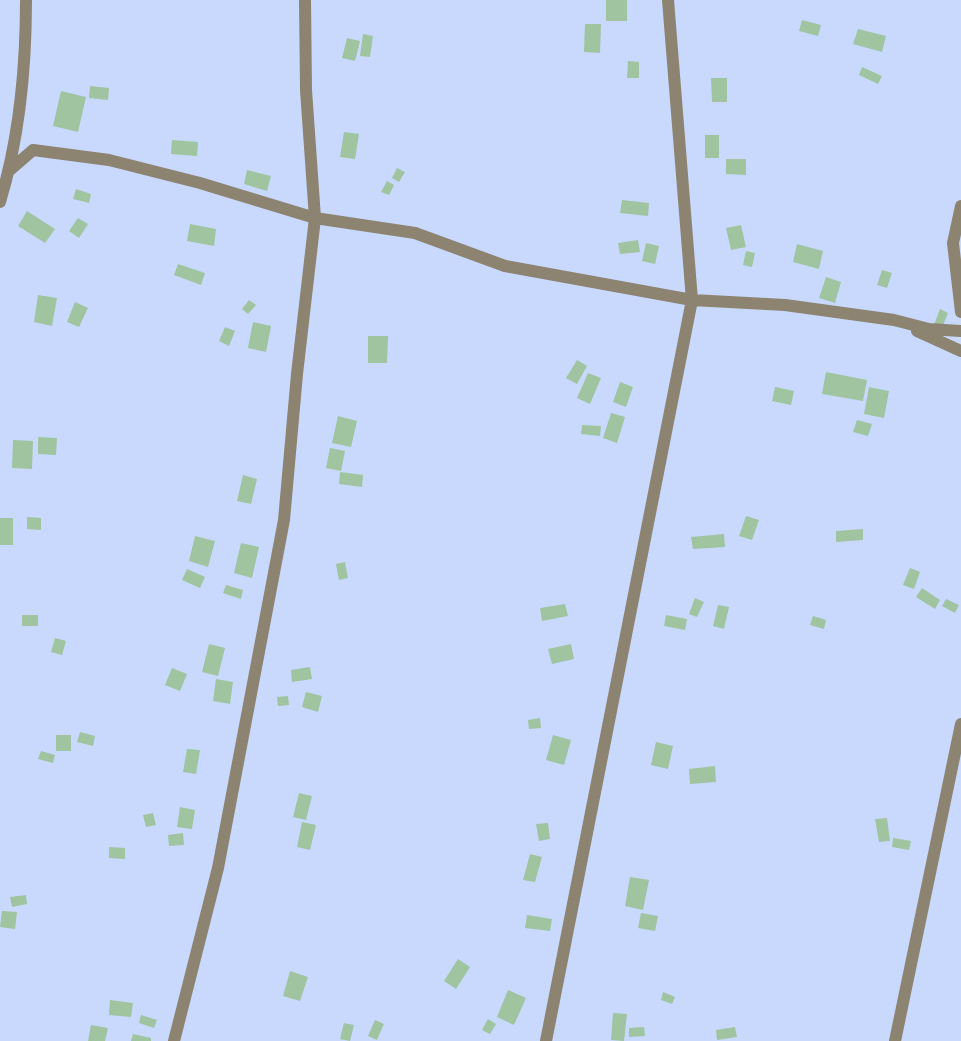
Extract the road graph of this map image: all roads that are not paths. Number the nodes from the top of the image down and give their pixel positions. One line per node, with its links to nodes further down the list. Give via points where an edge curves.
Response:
1 (26, 0): 4 (street, via 26,47)
2 (305, 0): 7 (street, via 306,90)
3 (668, 0): 8 (street)
4 (10, 170): 5 (street); 7 (street, via 33,150 109,160)
5 (0, 202)
6 (961, 206): 9 (street, via 953,243)
7 (315, 218): 8 (street, via 415,233 505,266); 14 (street, via 285,520 218,868)
8 (692, 300): 10 (street, via 785,305); 15 (street)
9 (961, 312)
10 (894, 320): 11 (street, via 929,329); 12 (street)
11 (961, 331)
12 (961, 351)
13 (961, 724): 16 (street)
14 (174, 1041)
15 (546, 1041)
16 (895, 1041)

